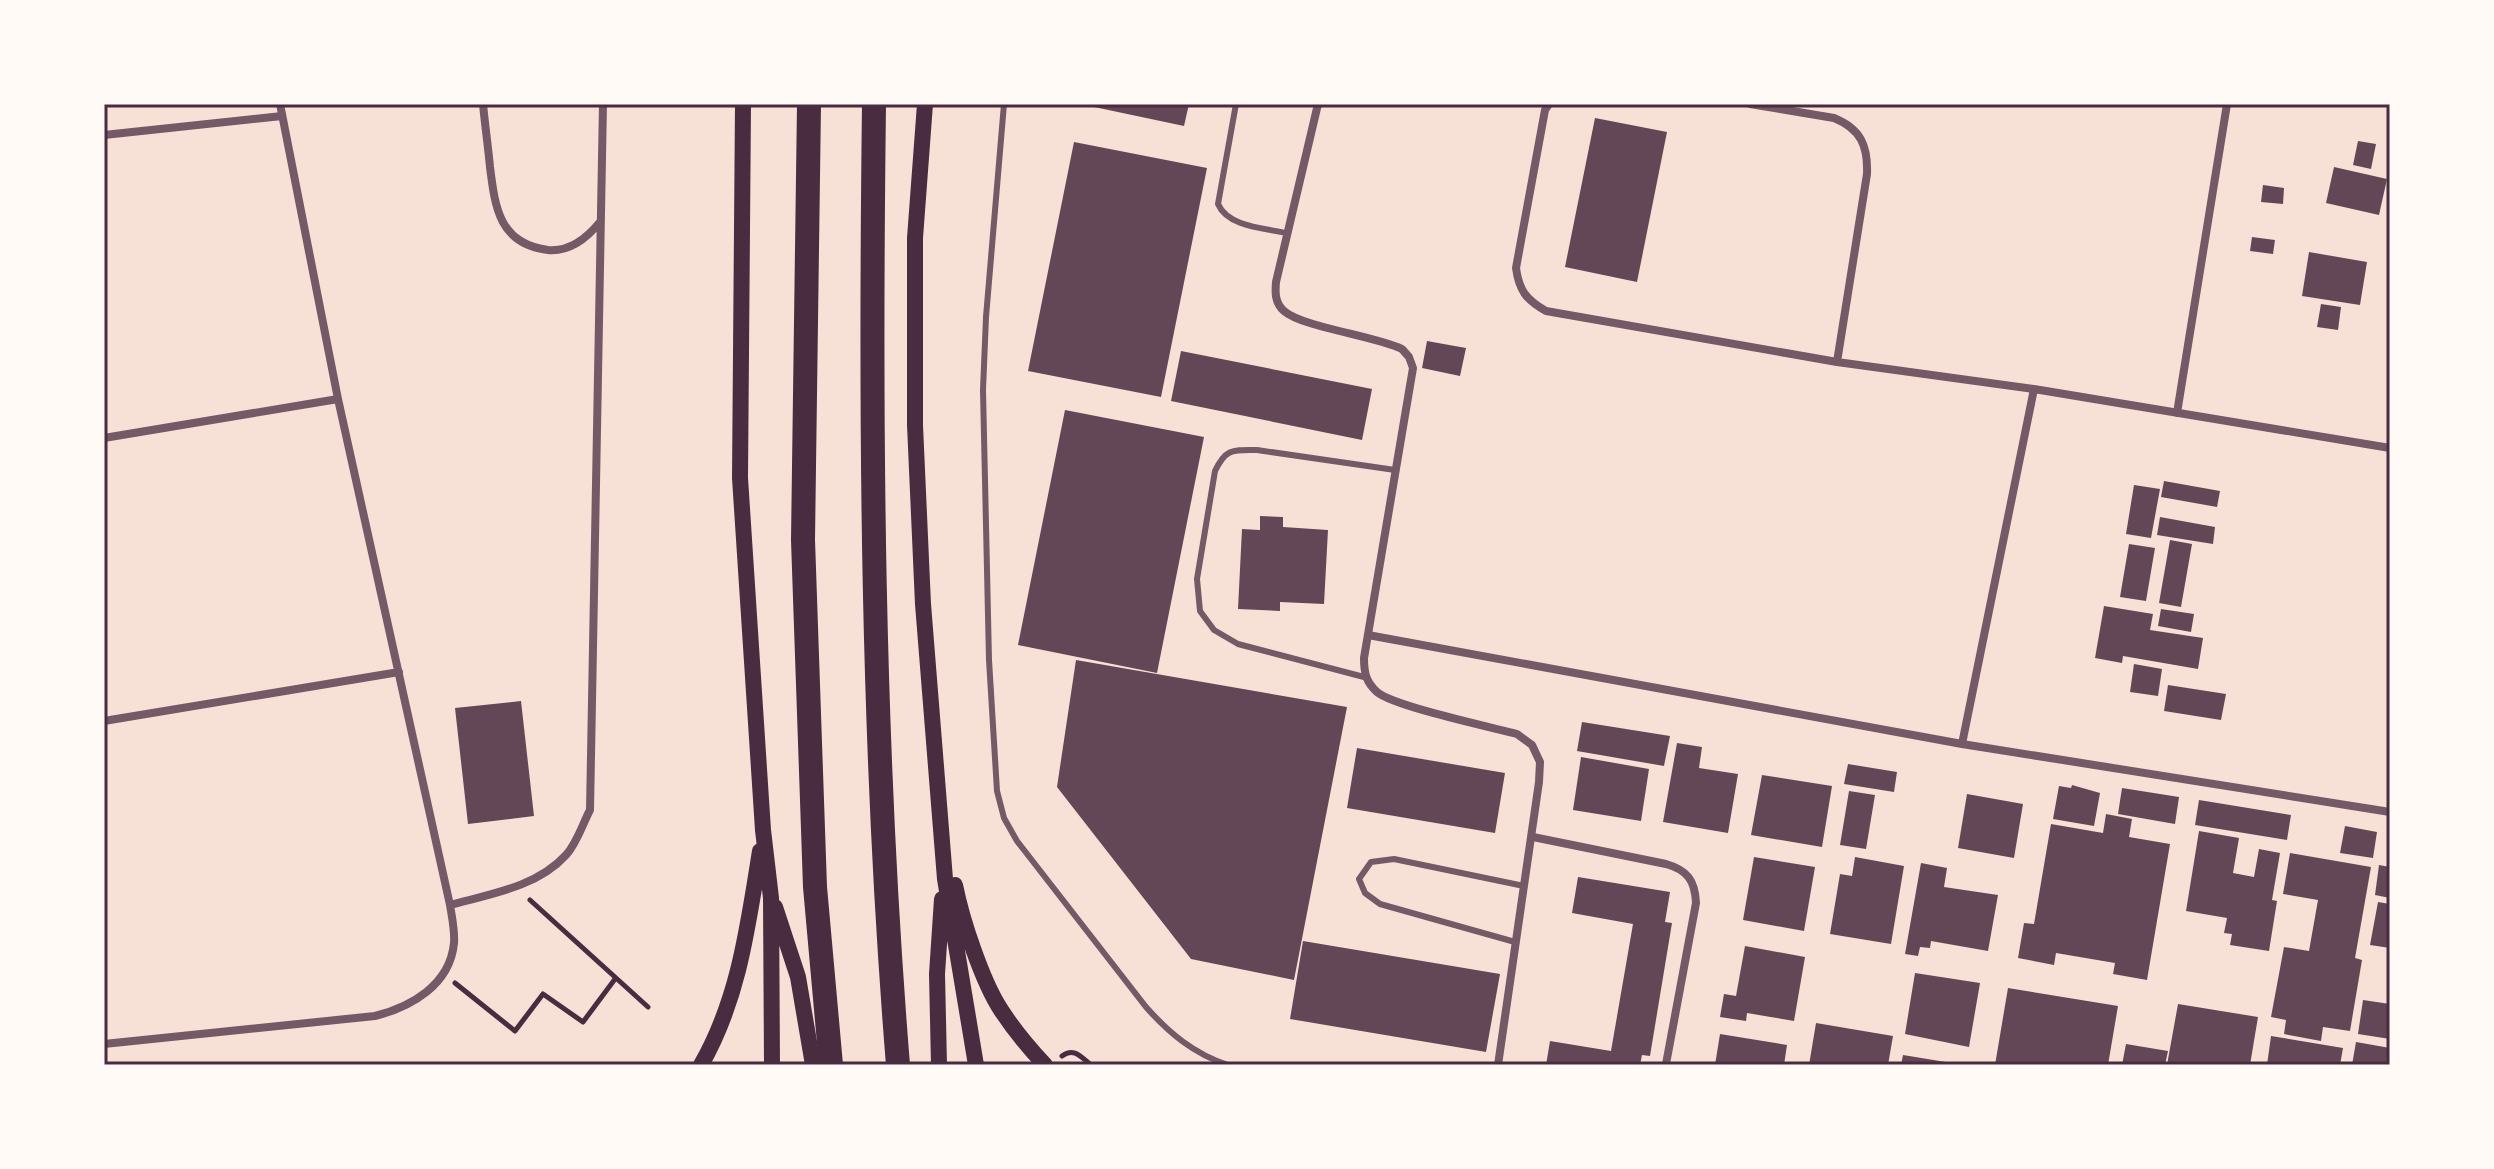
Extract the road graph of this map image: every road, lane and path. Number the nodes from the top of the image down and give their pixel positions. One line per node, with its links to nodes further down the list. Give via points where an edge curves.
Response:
1 (280, 104): 14 (street)
2 (483, 104): 16 (street, via 495,205 515,238 533,248 553,250 589,236)
3 (603, 104): 16 (street)
4 (743, 104): 32 (main road, via 740,478)
5 (809, 104): 48 (highway, via 803,540 815,887)
6 (874, 104): 49 (highway, via 874,524 887,926)
7 (925, 104): 30 (main road, via 915,238 915,425)
8 (1004, 104): 55 (lane, via 983,390 997,791 1017,841 1146,1007 1190,1047)
9 (1236, 104): 17 (lane, via 1218,204 1231,220)
10 (1318, 104): 17 (street)
11 (1549, 104): 18 (street, via 1516,268 1519,287 1530,302 1563,315)
12 (1750, 104): 18 (street, via 1834,118 1848,123 1865,145 1867,174)
13 (2227, 104): 21 (street)
14 (282, 116): 15 (street); 20 (street)
15 (104, 135)
16 (601, 220): 36 (street, via 590,810 567,854)
17 (1286, 233): 24 (street, via 1275,293 1285,312 1393,345 1409,357 1412,378)
18 (1837, 362): 19 (street)
19 (2034, 389): 21 (street); 29 (street)
20 (338, 399): 22 (street); 26 (street)
21 (2177, 413): 23 (street)
22 (104, 438)
23 (2390, 448)
24 (1395, 470): 25 (street); 27 (lane, via 1257,450 1235,450 1222,457 1215,471 1197,579 1200,611 1214,630 1238,644)
25 (1368, 635): 27 (street); 29 (street)
26 (399, 672): 28 (street); 38 (street)
27 (1364, 677): 33 (street, via 1379,694 1517,734 1532,745 1540,762)
28 (104, 721)
29 (1962, 744): 31 (street)
30 (940, 809): 34 (main road); 52 (main road, via 956,893 980,965 999,1008)
31 (2390, 812)
32 (763, 830): 37 (main road); 45 (main road, via 737,975 728,1009)
33 (1533, 837): 35 (street); 44 (street, via 1666,864 1690,877 1696,903)
34 (945, 879): 50 (main road, via 937,974); 51 (main road)
35 (1524, 886): 39 (street); 39 (lane, via 1394,859 1371,862 1359,879 1365,893 1380,904)
36 (516, 887): 38 (street); 41 (path)
37 (771, 898): 46 (main road); 47 (main road, via 798,977)
38 (450, 905): 40 (street, via 454,944)
39 (1515, 942): 56 (street)
40 (443, 973): 41 (path, via 515,1031 543,994 583,1022); 43 (street, via 414,1002 375,1016)
41 (615, 979): 42 (path)
42 (648, 1007)
43 (104, 1044)
44 (1666, 1064)
45 (701, 1065)
46 (772, 1065)
47 (813, 1065)
48 (831, 1065)
49 (898, 1065)
50 (939, 1065)
51 (976, 1065)
52 (1045, 1065)
53 (1055, 1065): 54 (path, via 1072,1052)
54 (1091, 1065)
55 (1228, 1065)
56 (1498, 1065)

